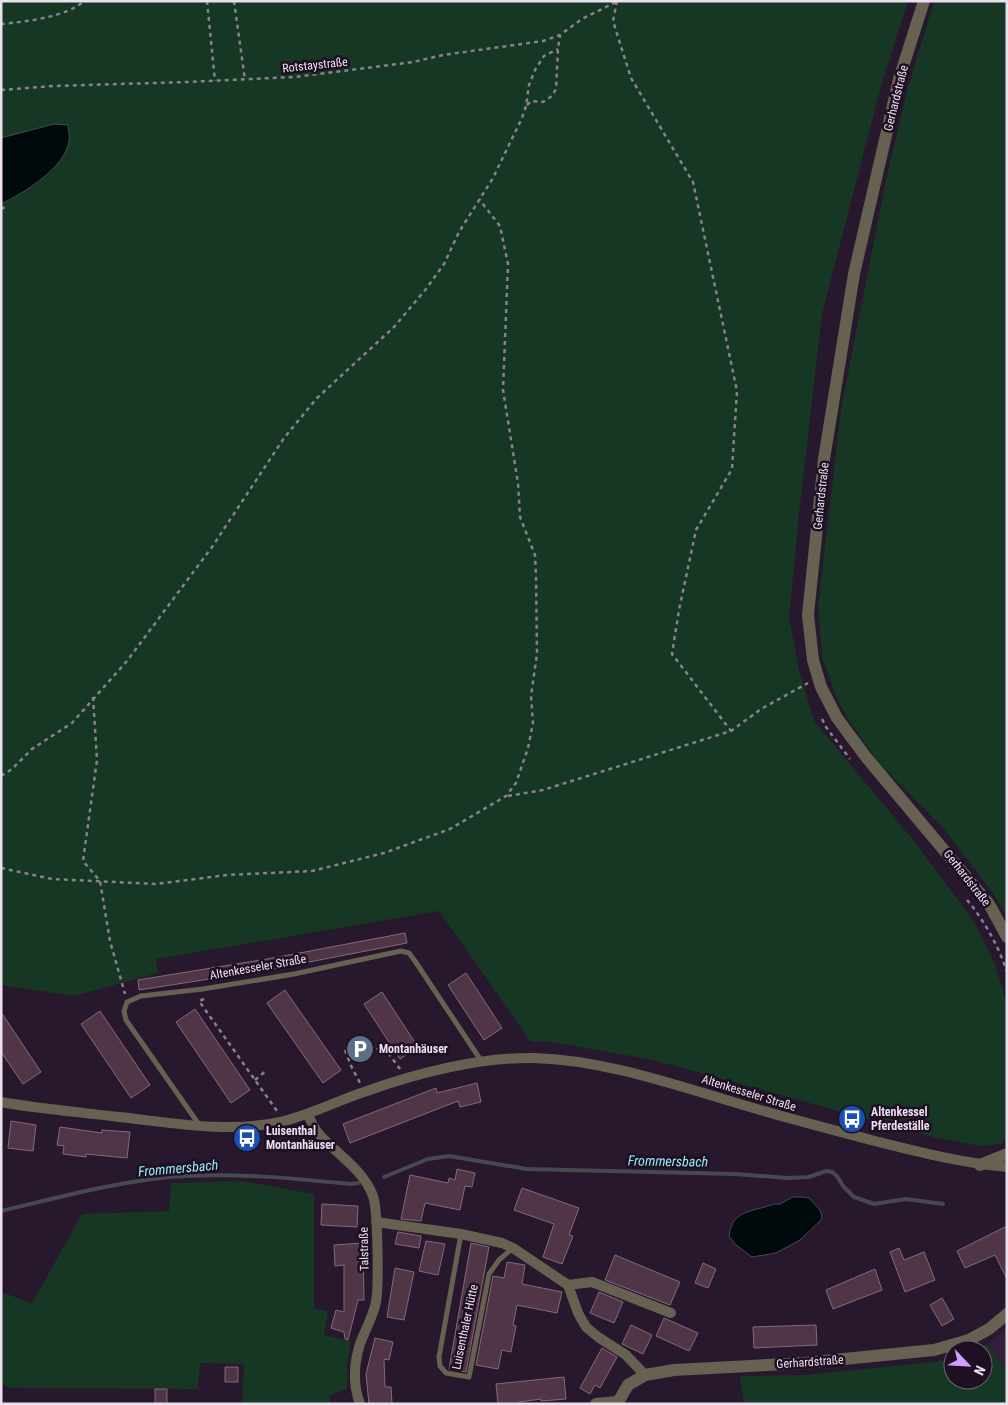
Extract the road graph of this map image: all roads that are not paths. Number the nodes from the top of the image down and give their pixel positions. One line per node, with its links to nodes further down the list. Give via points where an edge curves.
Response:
1 (924, 1): 2 (street, Gerhardstraße, via 899,79 854,274 824,459 808,615 813,660 821,687 837,718 989,904)
2 (1007, 937)
3 (482, 1062): 5 (street, Altenkesseler Straße, via 405,1078); 6 (lane, Altenkesseler Straße, via 415,961 409,953 401,951 294,974 141,996 127,1002 126,1020); 8 (street, Altenkesseler Straße, via 535,1058 594,1064 650,1077 787,1118)
4 (1, 1102): 6 (street, Altenkesseler Straße)
5 (308, 1114): 6 (street, Altenkesseler Straße, via 244,1128); 10 (street, Talstraße, via 318,1133 366,1181 374,1197)
6 (200, 1126)
7 (1007, 1154): 8 (street)
8 (980, 1165): 9 (street, Altenkesseler Straße)
9 (1007, 1167)
10 (376, 1222): 11 (street); 18 (street, Talstraße, via 376,1301 355,1365)
11 (460, 1234): 12 (street); 12 (lane, Luisenthaler Hütte, via 439,1357 440,1366 446,1373 469,1377 489,1274)
12 (513, 1248): 13 (street)
13 (568, 1284): 14 (street, via 592,1282); 16 (street, via 586,1327 626,1355)
14 (671, 1313)
15 (1007, 1314): 16 (street, Gerhardstraße, via 969,1340 934,1350 804,1364 674,1370)
16 (645, 1375): 17 (street, Gerhardstraße, via 628,1385)
17 (617, 1403): 19 (street)
18 (360, 1404)
19 (596, 1404)

